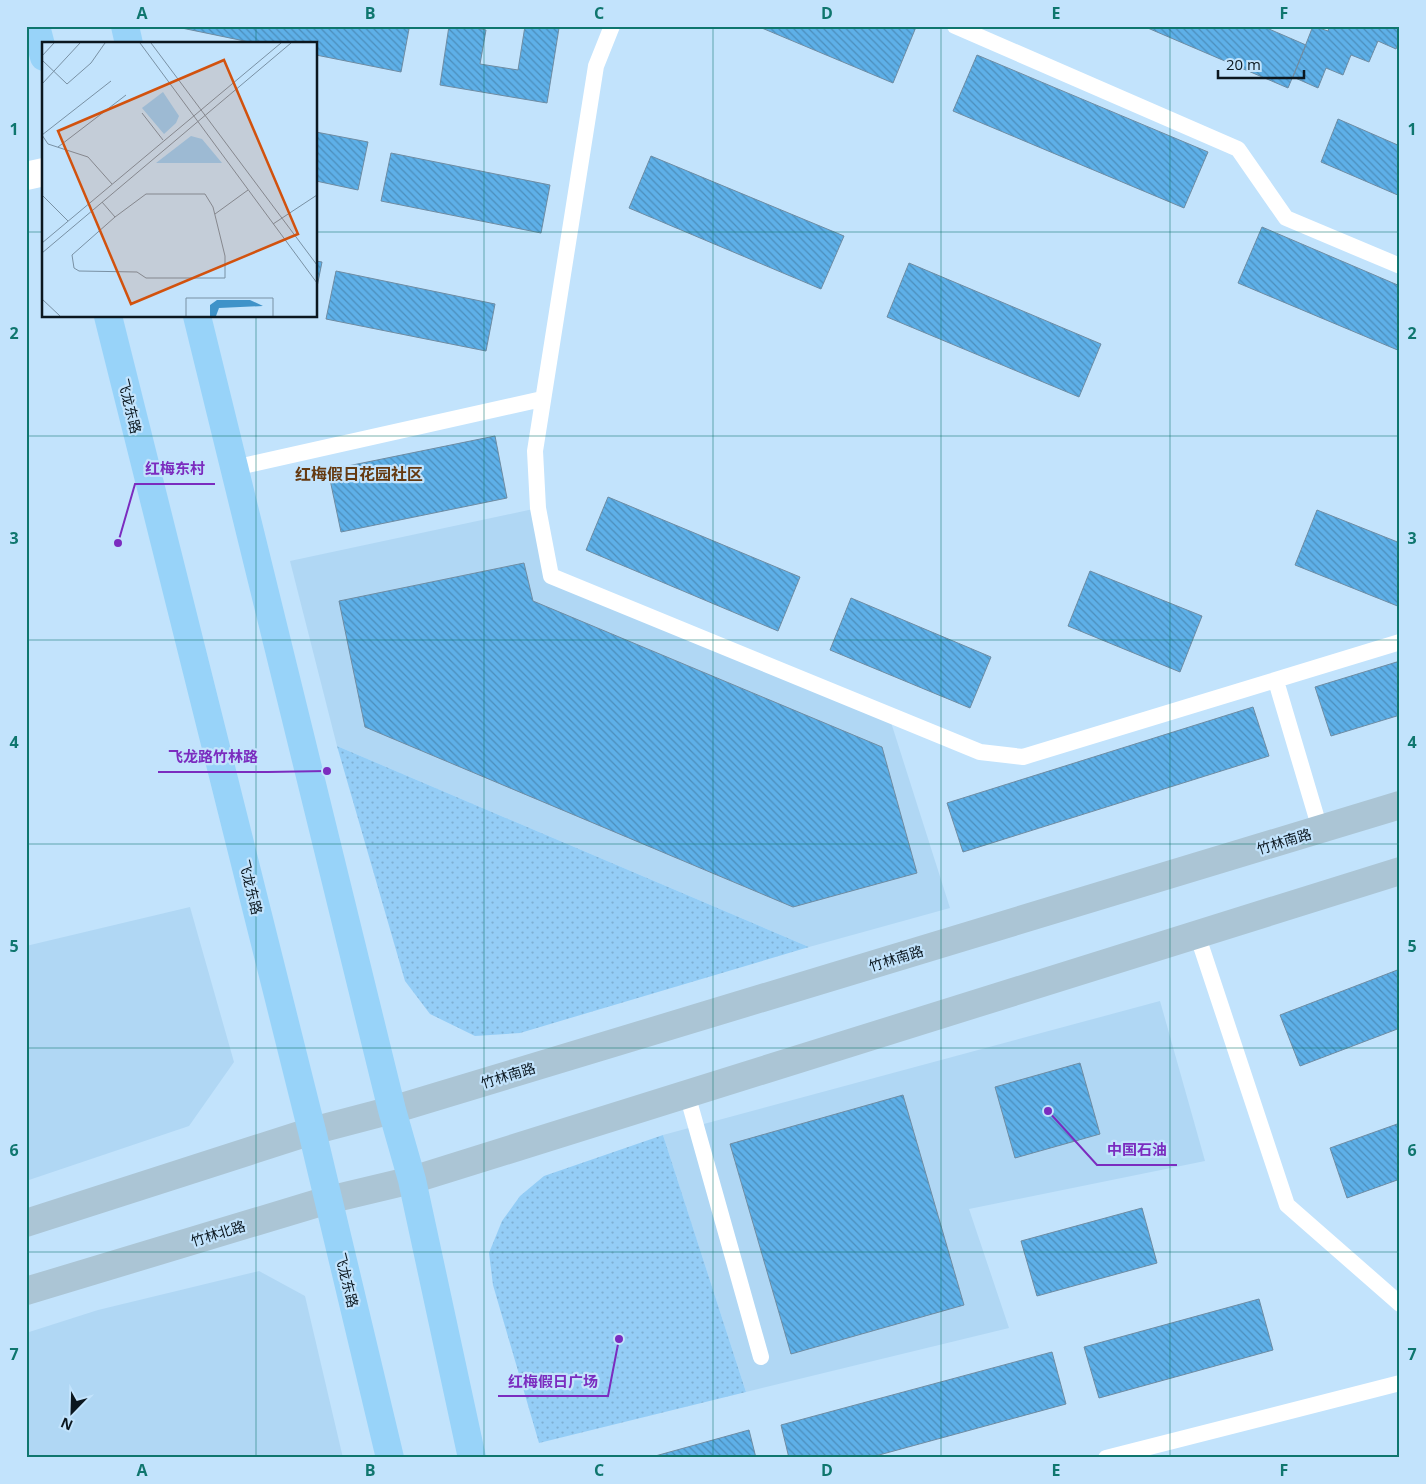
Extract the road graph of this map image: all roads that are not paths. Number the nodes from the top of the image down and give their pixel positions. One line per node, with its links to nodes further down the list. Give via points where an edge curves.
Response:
1 (36, 26): 6 (main road)
2 (125, 26): 5 (main road)
3 (612, 26): 12 (lane, via 596,66)
4 (955, 26): 9 (lane, via 1238,150 1286,218)
5 (129, 42)
6 (42, 49)
7 (42, 172): 8 (street)
8 (26, 176)
9 (1400, 266)
10 (109, 318): 22 (main road, 飞龙东路)
11 (197, 318): 13 (main road)
12 (542, 399): 13 (lane); 15 (lane, via 535,451 538,508 551,576 980,752 1022,757)
13 (234, 468): 21 (main road)
14 (1400, 642): 15 (lane)
15 (1276, 681): 17 (lane)
16 (1400, 806): 17 (main road, 竹林南路)
17 (1320, 830): 21 (main road, 竹林南路)
18 (1400, 871): 19 (main road)
19 (1197, 934): 20 (main road); 27 (lane, via 1287,1205)
20 (687, 1094): 23 (main road); 28 (lane)
21 (392, 1110): 22 (main road); 23 (main road)
22 (312, 1131): 24 (main road, 飞龙东路); 25 (main road)
23 (412, 1180): 24 (main road, 竹林北路); 31 (main road)
24 (328, 1200): 26 (main road, 竹林北路); 30 (main road, 飞龙东路)
25 (26, 1224)
26 (26, 1291)
27 (1400, 1304)
28 (761, 1357)
29 (1400, 1383): 32 (lane)
30 (390, 1458)
31 (472, 1458)
32 (1106, 1458)

